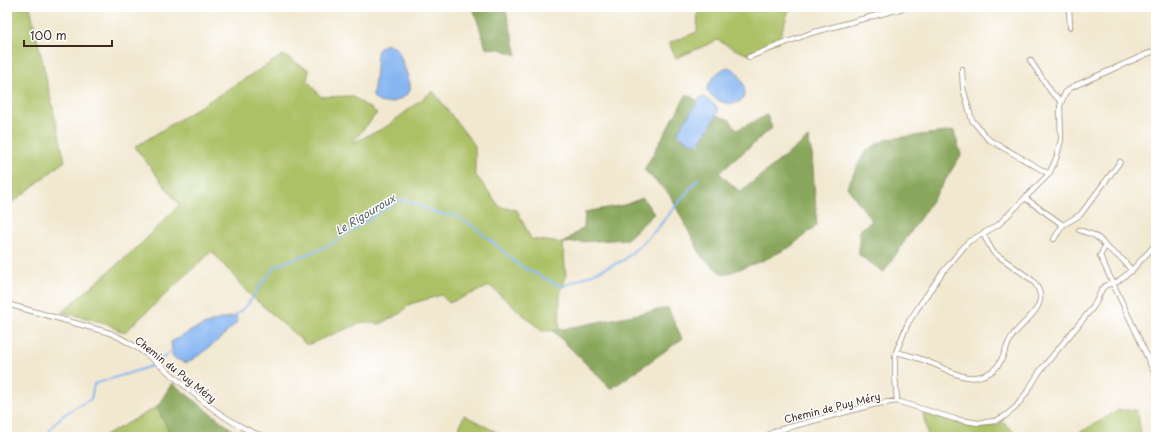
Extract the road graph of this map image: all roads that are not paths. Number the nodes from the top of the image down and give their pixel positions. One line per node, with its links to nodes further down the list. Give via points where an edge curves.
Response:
1 (908, 7): 7 (street, via 811,33)
2 (1069, 7): 5 (street)
3 (1150, 7): 4 (street)
4 (1156, 12)
5 (1070, 27)
6 (1156, 50): 10 (street, via 1072,87 1065,93)
7 (749, 57)
8 (1030, 60): 10 (street, via 1052,93)
9 (962, 70): 12 (street, via 963,88 972,120 988,139)
10 (1062, 101): 12 (street, via 1061,140)
11 (1120, 162): 14 (street, via 1080,215)
12 (1049, 174): 13 (street)
13 (1025, 198): 14 (street); 16 (street, via 998,224)
14 (1063, 225): 17 (street)
15 (1079, 230): 19 (street, via 1098,237)
16 (983, 234): 23 (street, via 968,242 942,273 908,323); 23 (street, via 993,252 1032,280 1039,292 1037,309 1012,337 1001,362 990,372 977,377 964,377 930,362)
17 (1054, 239)
18 (1156, 244): 20 (street, Chemin de Puy Méry)
19 (1105, 246): 20 (street); 21 (street, via 1100,256)
20 (1132, 271): 21 (street, Chemin de Puy Méry)
21 (1113, 283): 24 (street); 25 (street, Chemin de Puy Méry, via 1102,289 1094,306 1040,371 1016,407 1005,416 995,421 978,422 955,419)
22 (7, 304): 26 (street, Chemin du Puy Méry, via 123,338 158,363 213,409 240,426)
23 (896, 352): 25 (street)
24 (1156, 378)
25 (897, 402): 27 (street, Chemin de Puy Méry, via 876,404 775,431)
26 (266, 437)
27 (765, 437)

